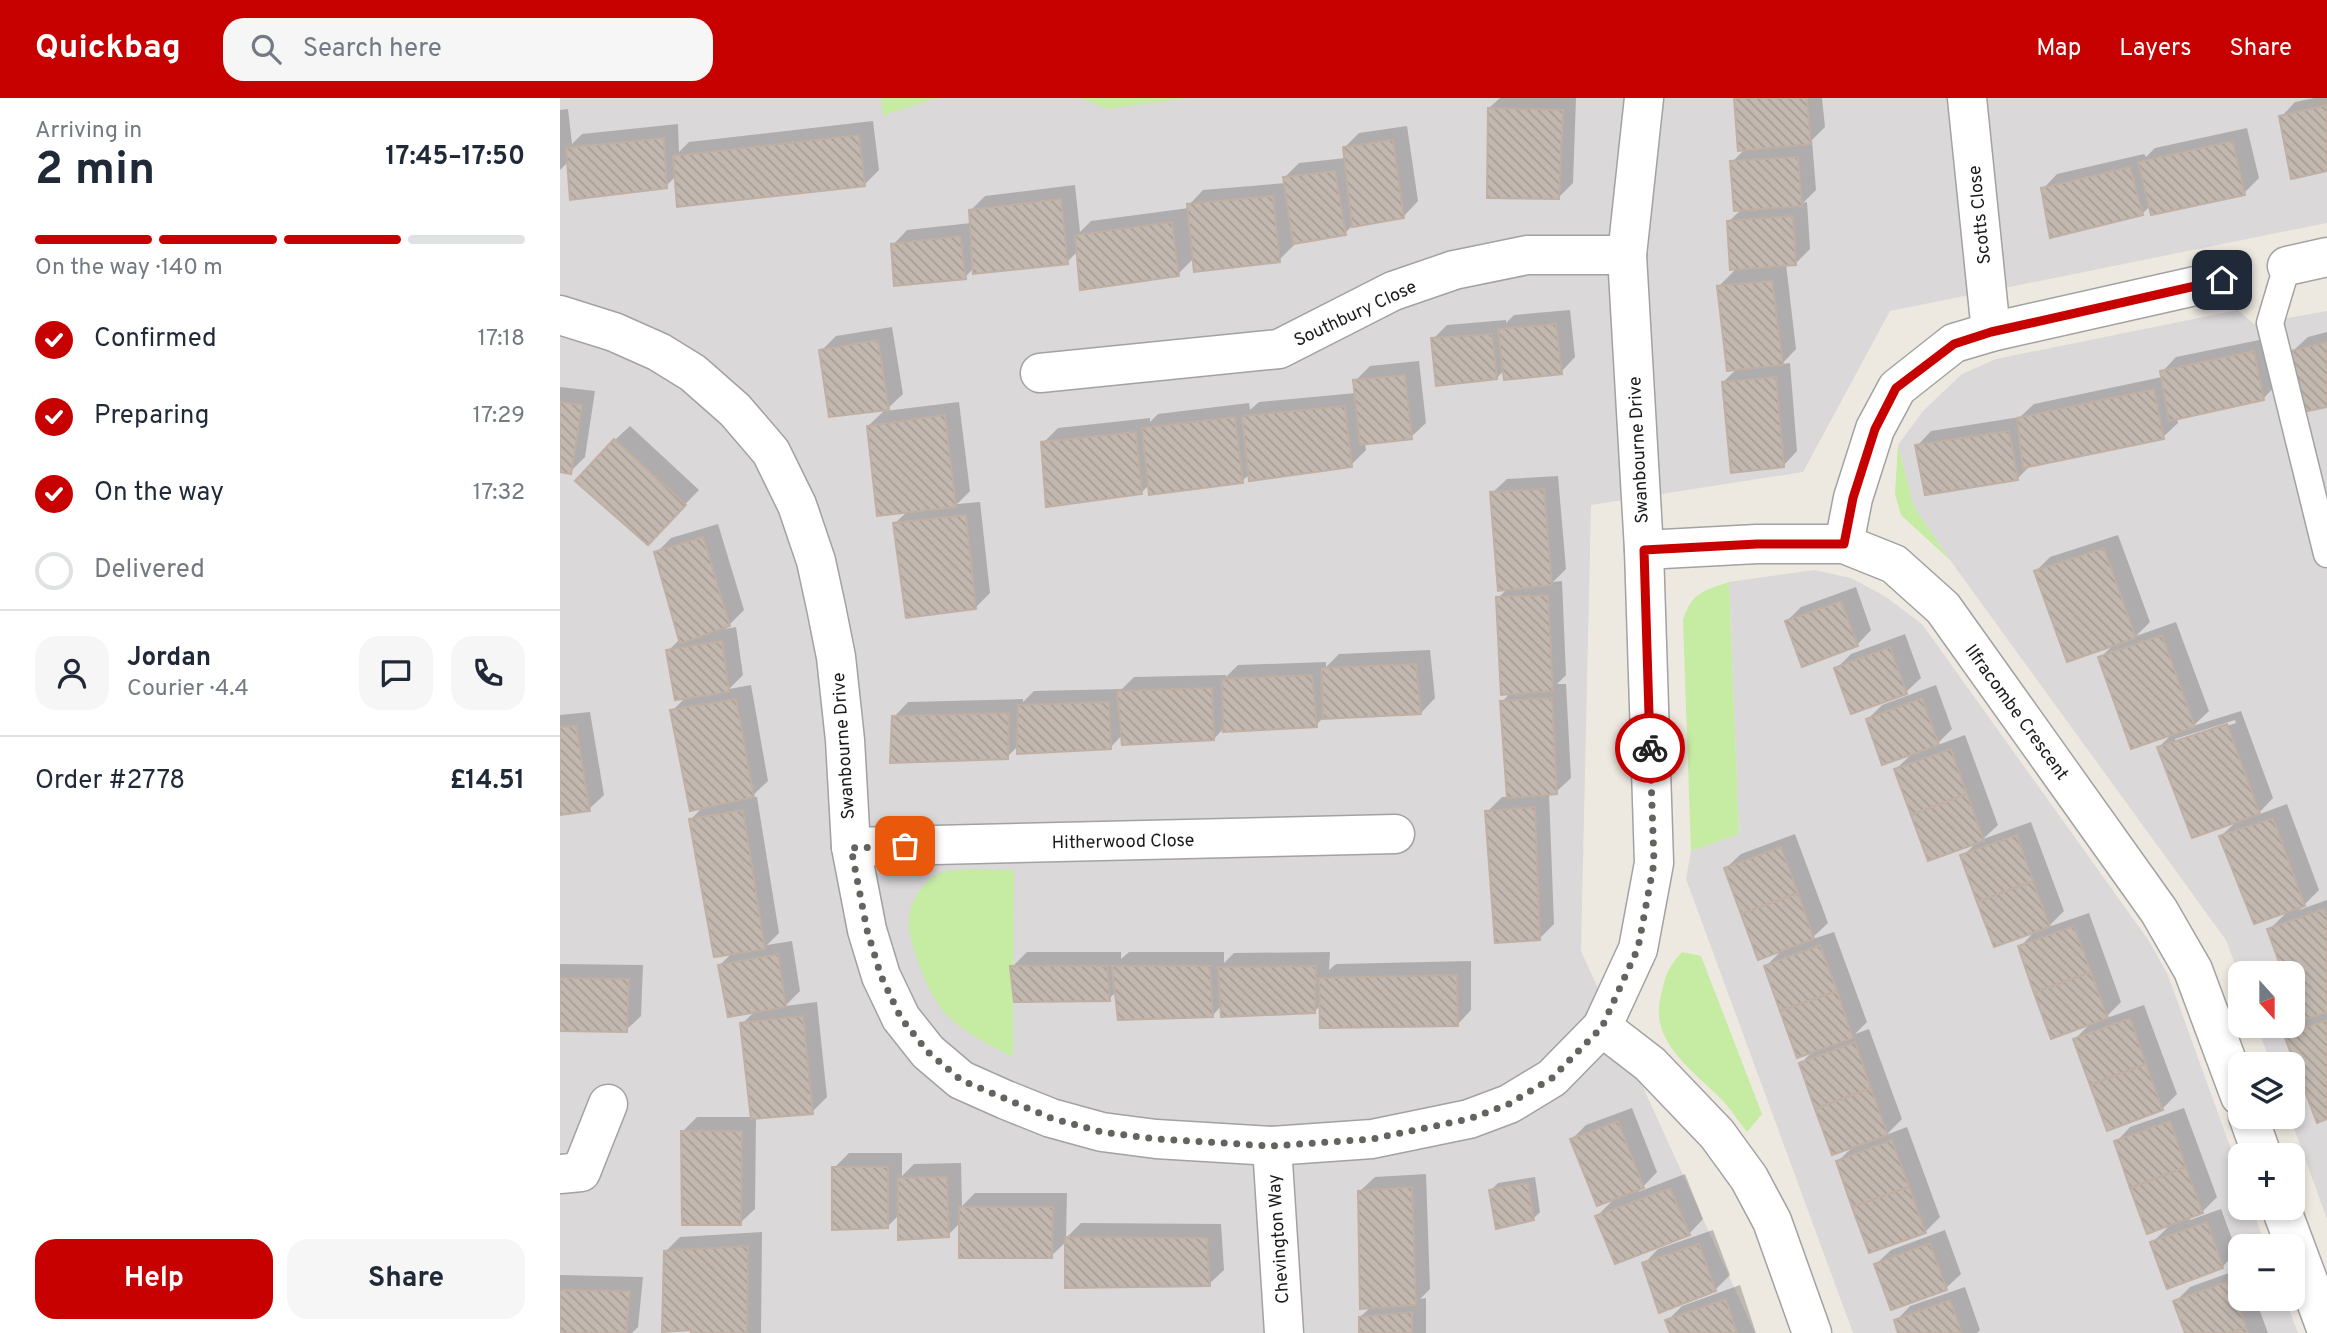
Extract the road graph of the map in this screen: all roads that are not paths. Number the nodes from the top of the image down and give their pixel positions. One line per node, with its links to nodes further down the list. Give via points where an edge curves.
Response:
1 (1644, 98): 3 (street, Swanbourne Drive)
2 (1967, 98): 8 (street, Scotts Close)
3 (1627, 255): 9 (street, Southbury Close, via 1527,255 1454,270 1393,291 1279,349); 11 (street, Swanbourne Drive)
4 (2327, 257): 5 (street)
5 (2287, 266): 12 (lane, via 2270,323)
6 (2222, 280): 8 (street)
7 (560, 314): 14 (street, Swanbourne Drive, via 614,332 693,373 736,410 771,452 797,505 826,607 845,740)
8 (1991, 332): 10 (street, via 1954,344 1896,388 1875,429)
9 (1040, 373)
10 (1844, 544): 11 (street, Ilfracombe Crescent); 16 (street, Ilfracombe Crescent, via 1894,564 1943,608 2159,911 2193,970)
11 (1644, 550): 15 (street, Swanbourne Drive, via 1654,863 1638,948)
12 (2327, 554)
13 (1395, 834): 14 (street, Hitherwood Close)
14 (851, 848): 18 (street, Swanbourne Drive, via 881,976 901,1018 928,1052 961,1080 1051,1118 1102,1132)
15 (1602, 1027): 18 (street, Swanbourne Drive, via 1552,1078 1509,1104 1469,1119 1372,1139); 23 (street, via 1650,1064 1717,1134 1749,1178 1772,1221)
16 (2228, 1064)
17 (608, 1104): 19 (street, via 581,1172)
18 (1272, 1146): 22 (street, Chevington Way)
19 (560, 1174)
20 (2285, 1220): 21 (street)
21 (2327, 1331)
22 (1284, 1333)
23 (1812, 1333)

